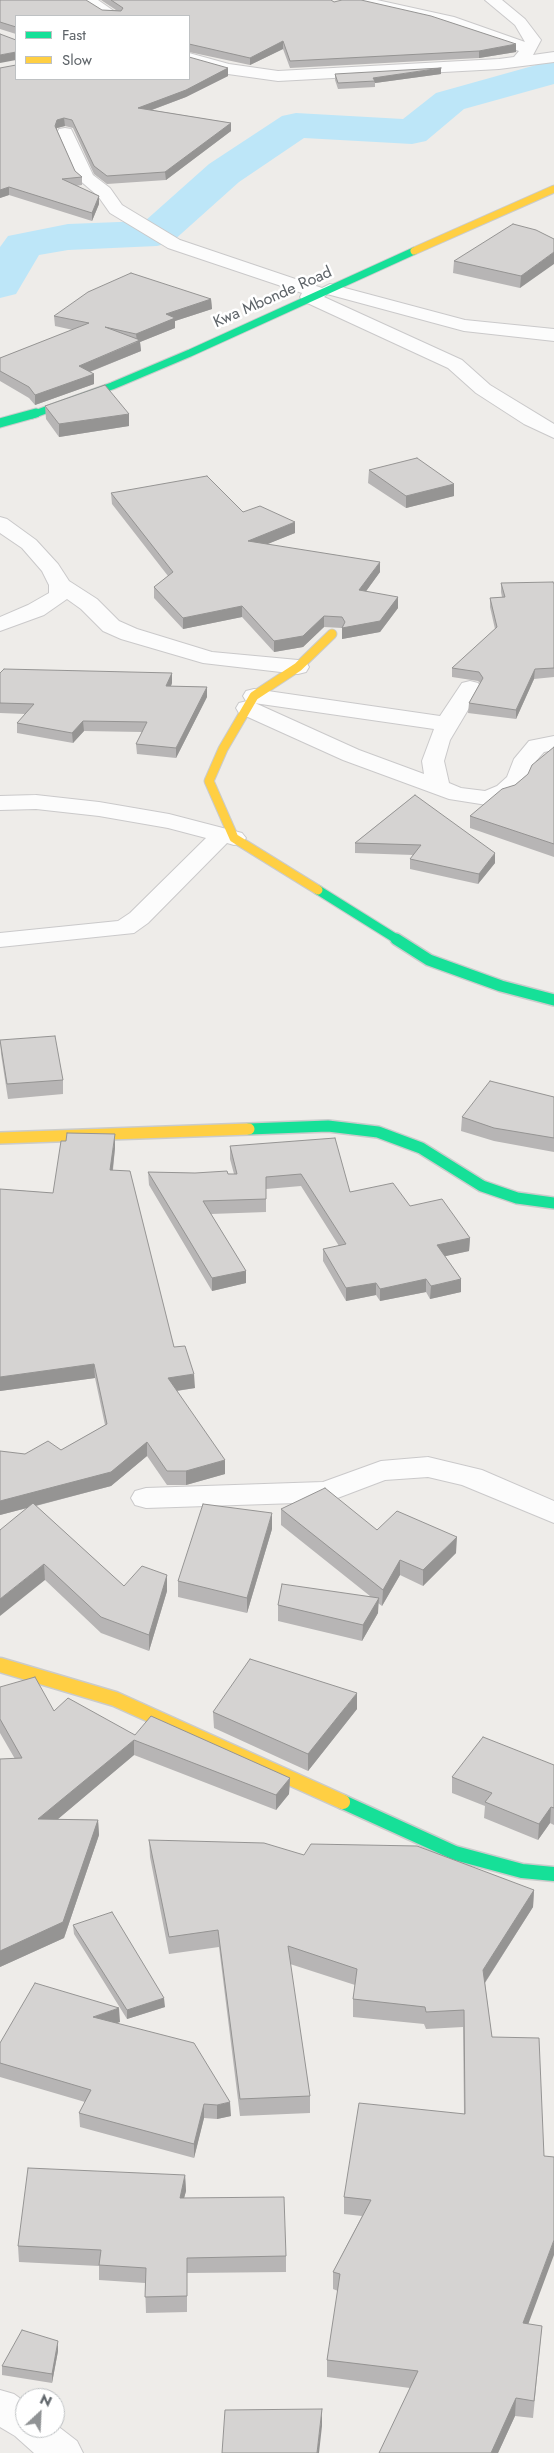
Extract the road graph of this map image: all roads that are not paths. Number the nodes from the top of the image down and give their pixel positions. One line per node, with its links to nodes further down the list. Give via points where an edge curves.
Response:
1 (87, 0): 4 (street)
2 (356, 0): 5 (street, via 454,22)
3 (493, 0): 5 (street, via 527,31 533,40)
4 (111, 15)
5 (530, 49): 8 (street)
6 (554, 57): 8 (street)
7 (190, 58): 8 (street, via 228,69 278,76)
8 (518, 61)
9 (65, 133): 11 (street, via 86,178 104,192 116,209 174,244)
10 (554, 189): 11 (street, Kwa Mbonde Road)
11 (320, 293): 12 (street, via 464,325); 13 (street, Kwa Mbonde Road, via 112,386); 14 (street, via 455,364 483,389)
12 (554, 335)
13 (0, 423)
14 (554, 432)
15 (0, 523): 16 (street, via 28,544 51,568)
16 (60, 585): 17 (street, via 59,596); 19 (street, via 89,604 111,626 129,634 211,658)
17 (0, 625)
18 (332, 634): 19 (street)
19 (298, 667): 21 (street)
20 (470, 688): 22 (street)
21 (251, 702): 22 (street); 24 (street, via 351,755); 26 (street, via 223,749 209,781)
22 (448, 724): 24 (street, via 433,761)
23 (554, 743): 24 (street, via 537,746 525,758 518,780 505,791 487,798 457,794)
24 (438, 787)
25 (0, 803): 26 (street, via 36,802 100,809 169,821)
26 (228, 837): 27 (street, via 125,928); 28 (street, via 429,960 501,986)
27 (0, 940)
28 (554, 1000)
29 (0, 1138): 30 (street, via 328,1126 378,1132 421,1148 482,1186 517,1198)
30 (554, 1203)
31 (146, 1498): 32 (street, via 327,1492 381,1471 428,1467 472,1477)
32 (554, 1513)
33 (0, 1664): 34 (street, via 115,1699 455,1853 522,1871)
34 (554, 1874)
35 (0, 2406): 36 (street)
36 (15, 2416)
37 (44, 2438): 38 (street)
38 (63, 2453)

